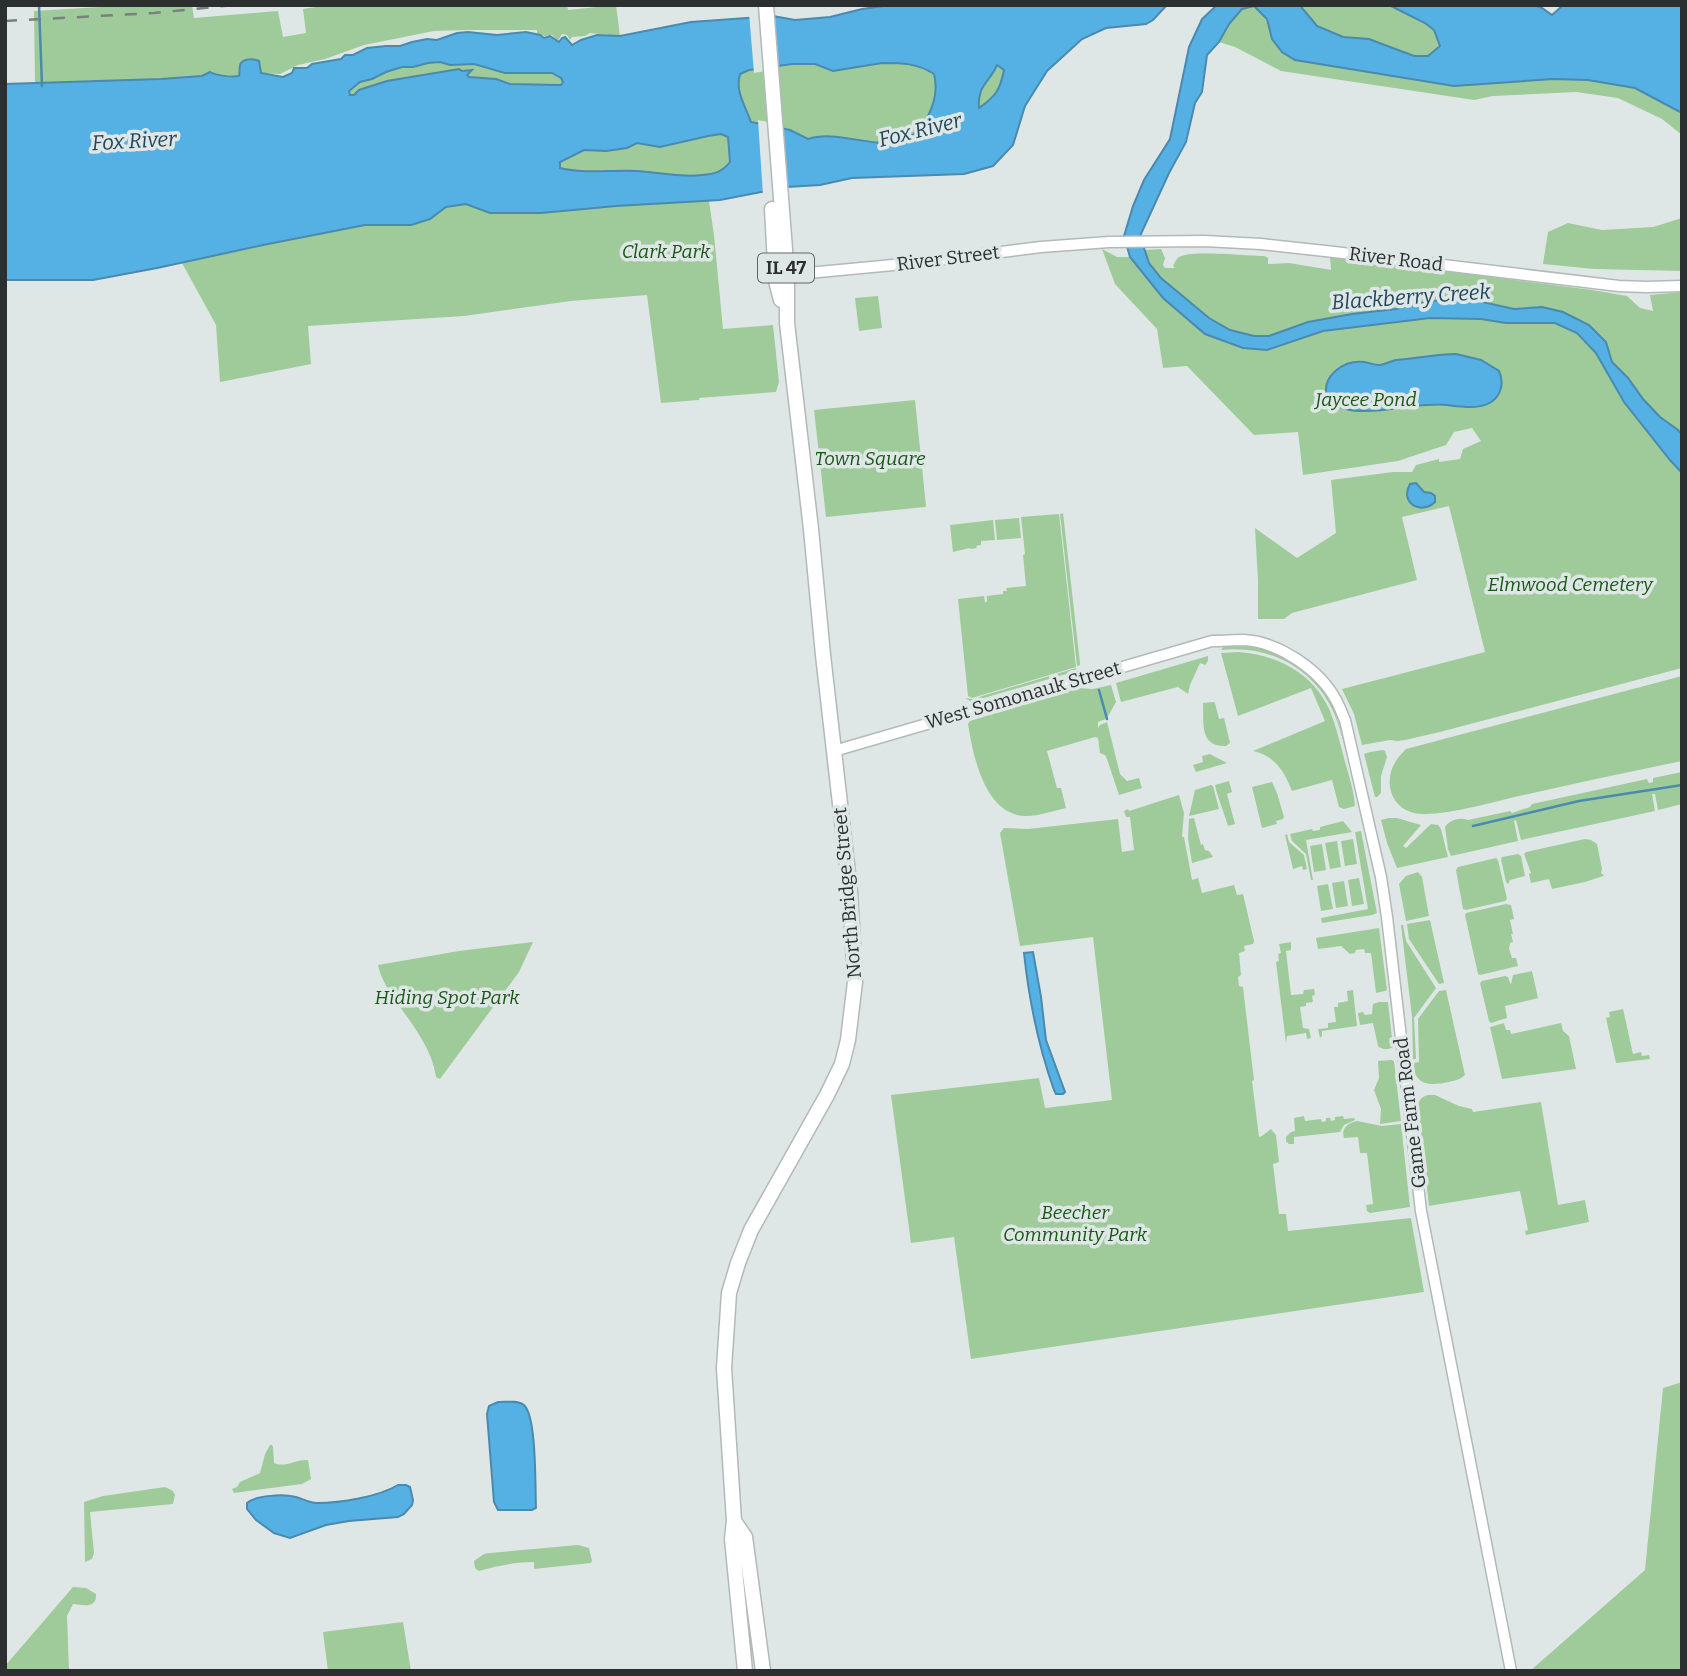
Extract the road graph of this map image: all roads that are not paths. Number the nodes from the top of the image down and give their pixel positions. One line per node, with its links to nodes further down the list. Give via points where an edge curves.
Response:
1 (761, 6): 2 (highway, North Bridge Street)
2 (777, 214): 4 (highway, North Bridge Street / IL 47); 6 (highway, North Bridge Street, via 776,281)
3 (1109, 242): 4 (street, River Street); 5 (street, River Road, via 1261,244 1619,286)
4 (787, 275): 6 (highway, North Bridge Street / IL 47)
5 (1682, 286)
6 (787, 323): 8 (highway, North Bridge Street)
7 (1212, 641): 8 (street, West Somonauk Street); 12 (street, Game Farm Road, via 1256,642 1299,660 1335,698 1345,720 1385,904 1421,1211)
8 (834, 751): 9 (highway, North Bridge Street, via 853,930 855,982 848,1040 827,1096 751,1230 729,1293 724,1368)
9 (733, 1521): 10 (highway, North Bridge Street); 11 (highway, North Bridge Street, via 746,1537)
10 (745, 1671)
11 (763, 1671)
12 (1511, 1671)

